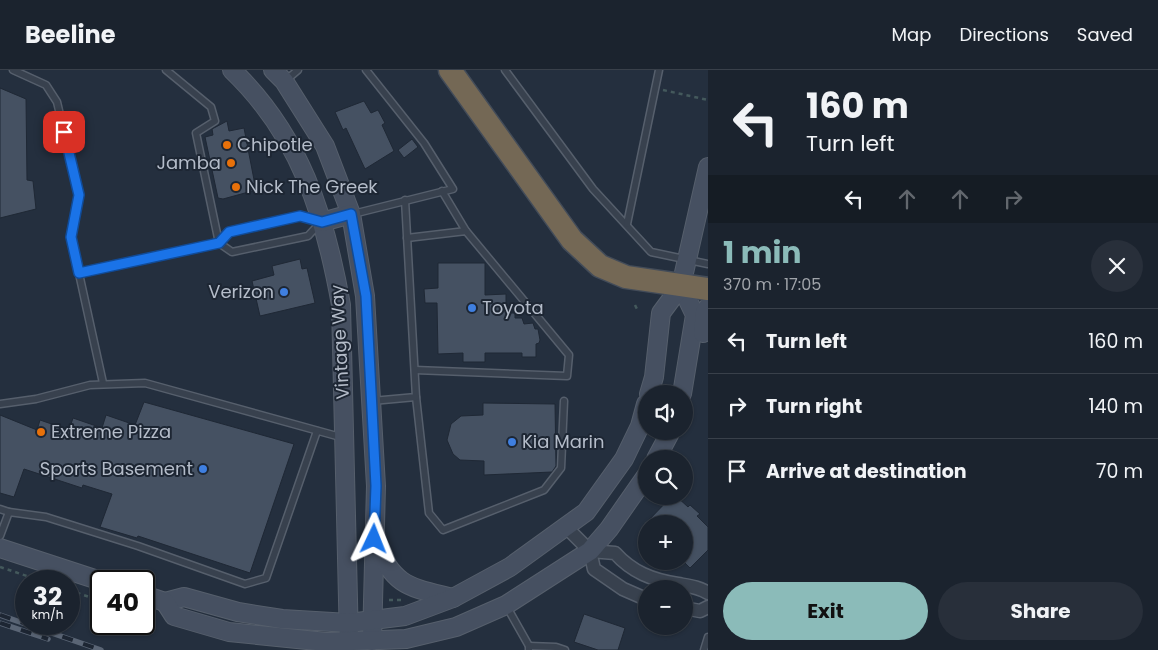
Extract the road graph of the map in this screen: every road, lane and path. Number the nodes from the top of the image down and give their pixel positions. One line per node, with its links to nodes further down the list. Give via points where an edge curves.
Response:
1 (13, 70): 23 (lane, via 46,85 57,102 79,195 71,237)
2 (166, 70): 20 (lane, via 212,107 215,121 196,133)
3 (232, 70): 16 (street, Vintage Way, via 253,90 294,148 313,191)
4 (298, 70): 9 (lane)
5 (366, 70): 13 (lane, via 424,143 453,188)
6 (450, 70): 24 (highway, via 572,240 600,266 626,277)
7 (505, 70): 17 (lane, via 593,189)
8 (659, 70): 10 (lane)
9 (279, 76): 15 (street, Vintage Way, via 325,146)
10 (655, 88): 11 (path); 17 (lane)
11 (708, 100)
12 (708, 167): 21 (street)
13 (442, 191): 14 (lane); 18 (lane)
14 (405, 200): 15 (lane); 19 (lane)
15 (351, 214): 16 (street); 36 (street, Vintage Way, via 366,296)
16 (322, 222): 20 (lane, via 300,216 229,232); 20 (lane, via 308,236 242,250 232,252); 40 (street, Vintage Way, via 341,305)
17 (627, 224): 21 (lane, via 651,252)
18 (466, 231): 19 (lane); 29 (lane, via 568,355 567,376)
19 (407, 238): 29 (lane)
20 (219, 243): 23 (lane)
21 (686, 260): 22 (lane); 24 (street)
22 (708, 264)
23 (79, 273): 30 (lane)
24 (681, 286): 25 (highway); 31 (street, via 661,313); 32 (street, via 695,315)
25 (708, 289)
26 (635, 305): 28 (path)
27 (708, 307): 33 (street)
28 (637, 310)
29 (415, 370): 34 (lane)
30 (103, 383): 37 (lane); 39 (lane, via 145,383)
31 (652, 385)
32 (684, 385)
33 (693, 387)
34 (416, 397): 35 (lane, via 429,512 443,530 544,490 561,468); 36 (lane)
35 (564, 400)
36 (370, 401): 46 (street, Vintage Way, via 376,486)
37 (0, 404)
38 (638, 430): 44 (street, via 624,459 586,512)
39 (317, 431): 40 (lane); 43 (lane, via 266,578 244,584 46,517)
40 (344, 438): 63 (street, Vintage Way)
41 (638, 488): 48 (street)
42 (0, 509): 43 (lane)
43 (9, 512): 45 (lane)
44 (567, 528): 48 (street); 54 (street, via 510,567)
45 (0, 536)
46 (374, 539): 54 (street, via 396,578 412,588); 62 (street, Vintage Way)
47 (0, 548): 51 (street)
48 (590, 551): 52 (street, via 615,552 627,566 641,574 663,582 701,588); 53 (street, via 594,569); 59 (street)
49 (0, 568): 50 (path)
50 (15, 573)
51 (90, 577)
52 (708, 593)
53 (638, 596)
54 (453, 598): 62 (street, via 405,616)
55 (155, 599): 58 (street)
56 (380, 600): 57 (path)
57 (407, 600)
58 (165, 602): 63 (street, via 184,597 238,612 282,619); 66 (street, via 174,616 229,632)
59 (506, 605): 65 (street, via 456,626 406,639); 67 (lane)
60 (708, 607): 61 (street, via 700,611)
61 (693, 610)
62 (371, 621): 63 (street); 65 (street, Vintage Way)
63 (349, 623): 66 (street, Vintage Way)
64 (708, 637): 69 (lane)
65 (372, 641): 66 (street)
66 (349, 646)
67 (529, 648): 68 (lane)
68 (565, 650)
69 (704, 650)

